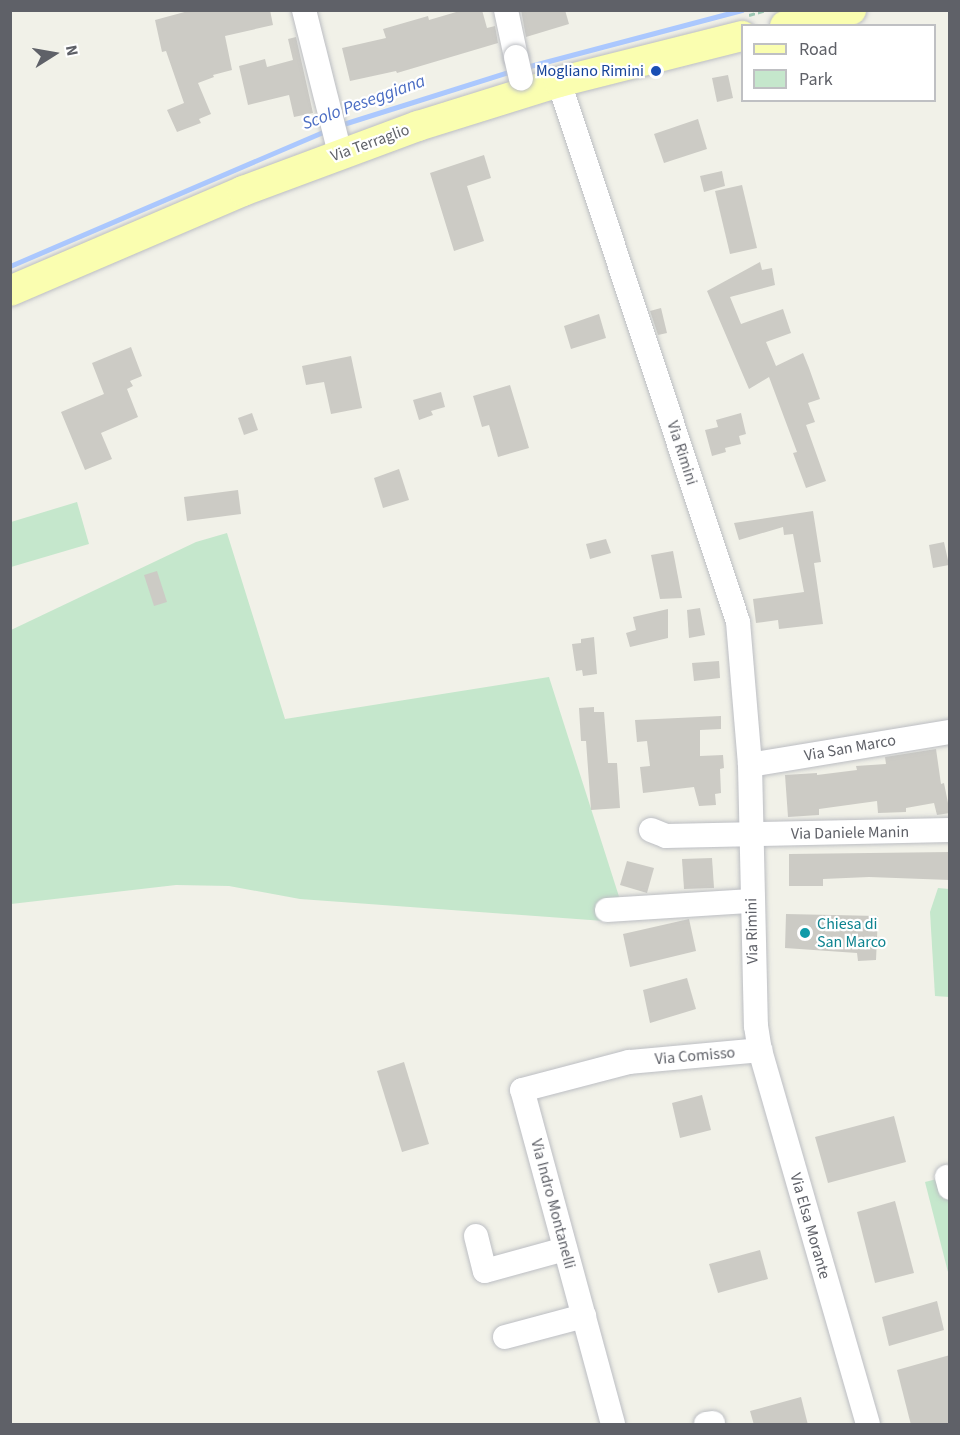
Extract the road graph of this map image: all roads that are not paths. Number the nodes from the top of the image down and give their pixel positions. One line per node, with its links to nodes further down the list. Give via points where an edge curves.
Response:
1 (304, 10): 8 (street)
2 (506, 10): 6 (street)
3 (835, 12): 4 (main road)
4 (792, 24)
5 (741, 36): 7 (main road, Via Terraglio)
6 (521, 76): 7 (main road, Via Terraglio); 8 (main road, Via Terraglio)
7 (559, 82): 11 (street, Via Rimini, via 738,622)
8 (336, 138): 9 (main road, Via Terraglio)
9 (10, 291)
10 (950, 732): 11 (street, Via San Marco)
11 (750, 765): 14 (street, Via Rimini)
12 (651, 830): 14 (street, via 666,836)
13 (950, 830): 14 (street, Via Daniele Manin)
14 (751, 835): 15 (street, Via Rimini)
15 (752, 901): 16 (street); 17 (street, Via Rimini)
16 (607, 910)
17 (756, 1026): 18 (street, Via Elsa Morante)
18 (760, 1050): 19 (street, Via Comisso); 25 (street, Via Elsa Morante)
19 (629, 1062): 21 (street, Via Indro Montanelli, via 522,1090)
20 (476, 1236): 21 (street, via 485,1271)
21 (565, 1249): 22 (street, Via Indro Montanelli)
22 (584, 1316): 23 (street); 24 (street, Via Indro Montanelli)
23 (505, 1337)
24 (613, 1425)
25 (868, 1425)

